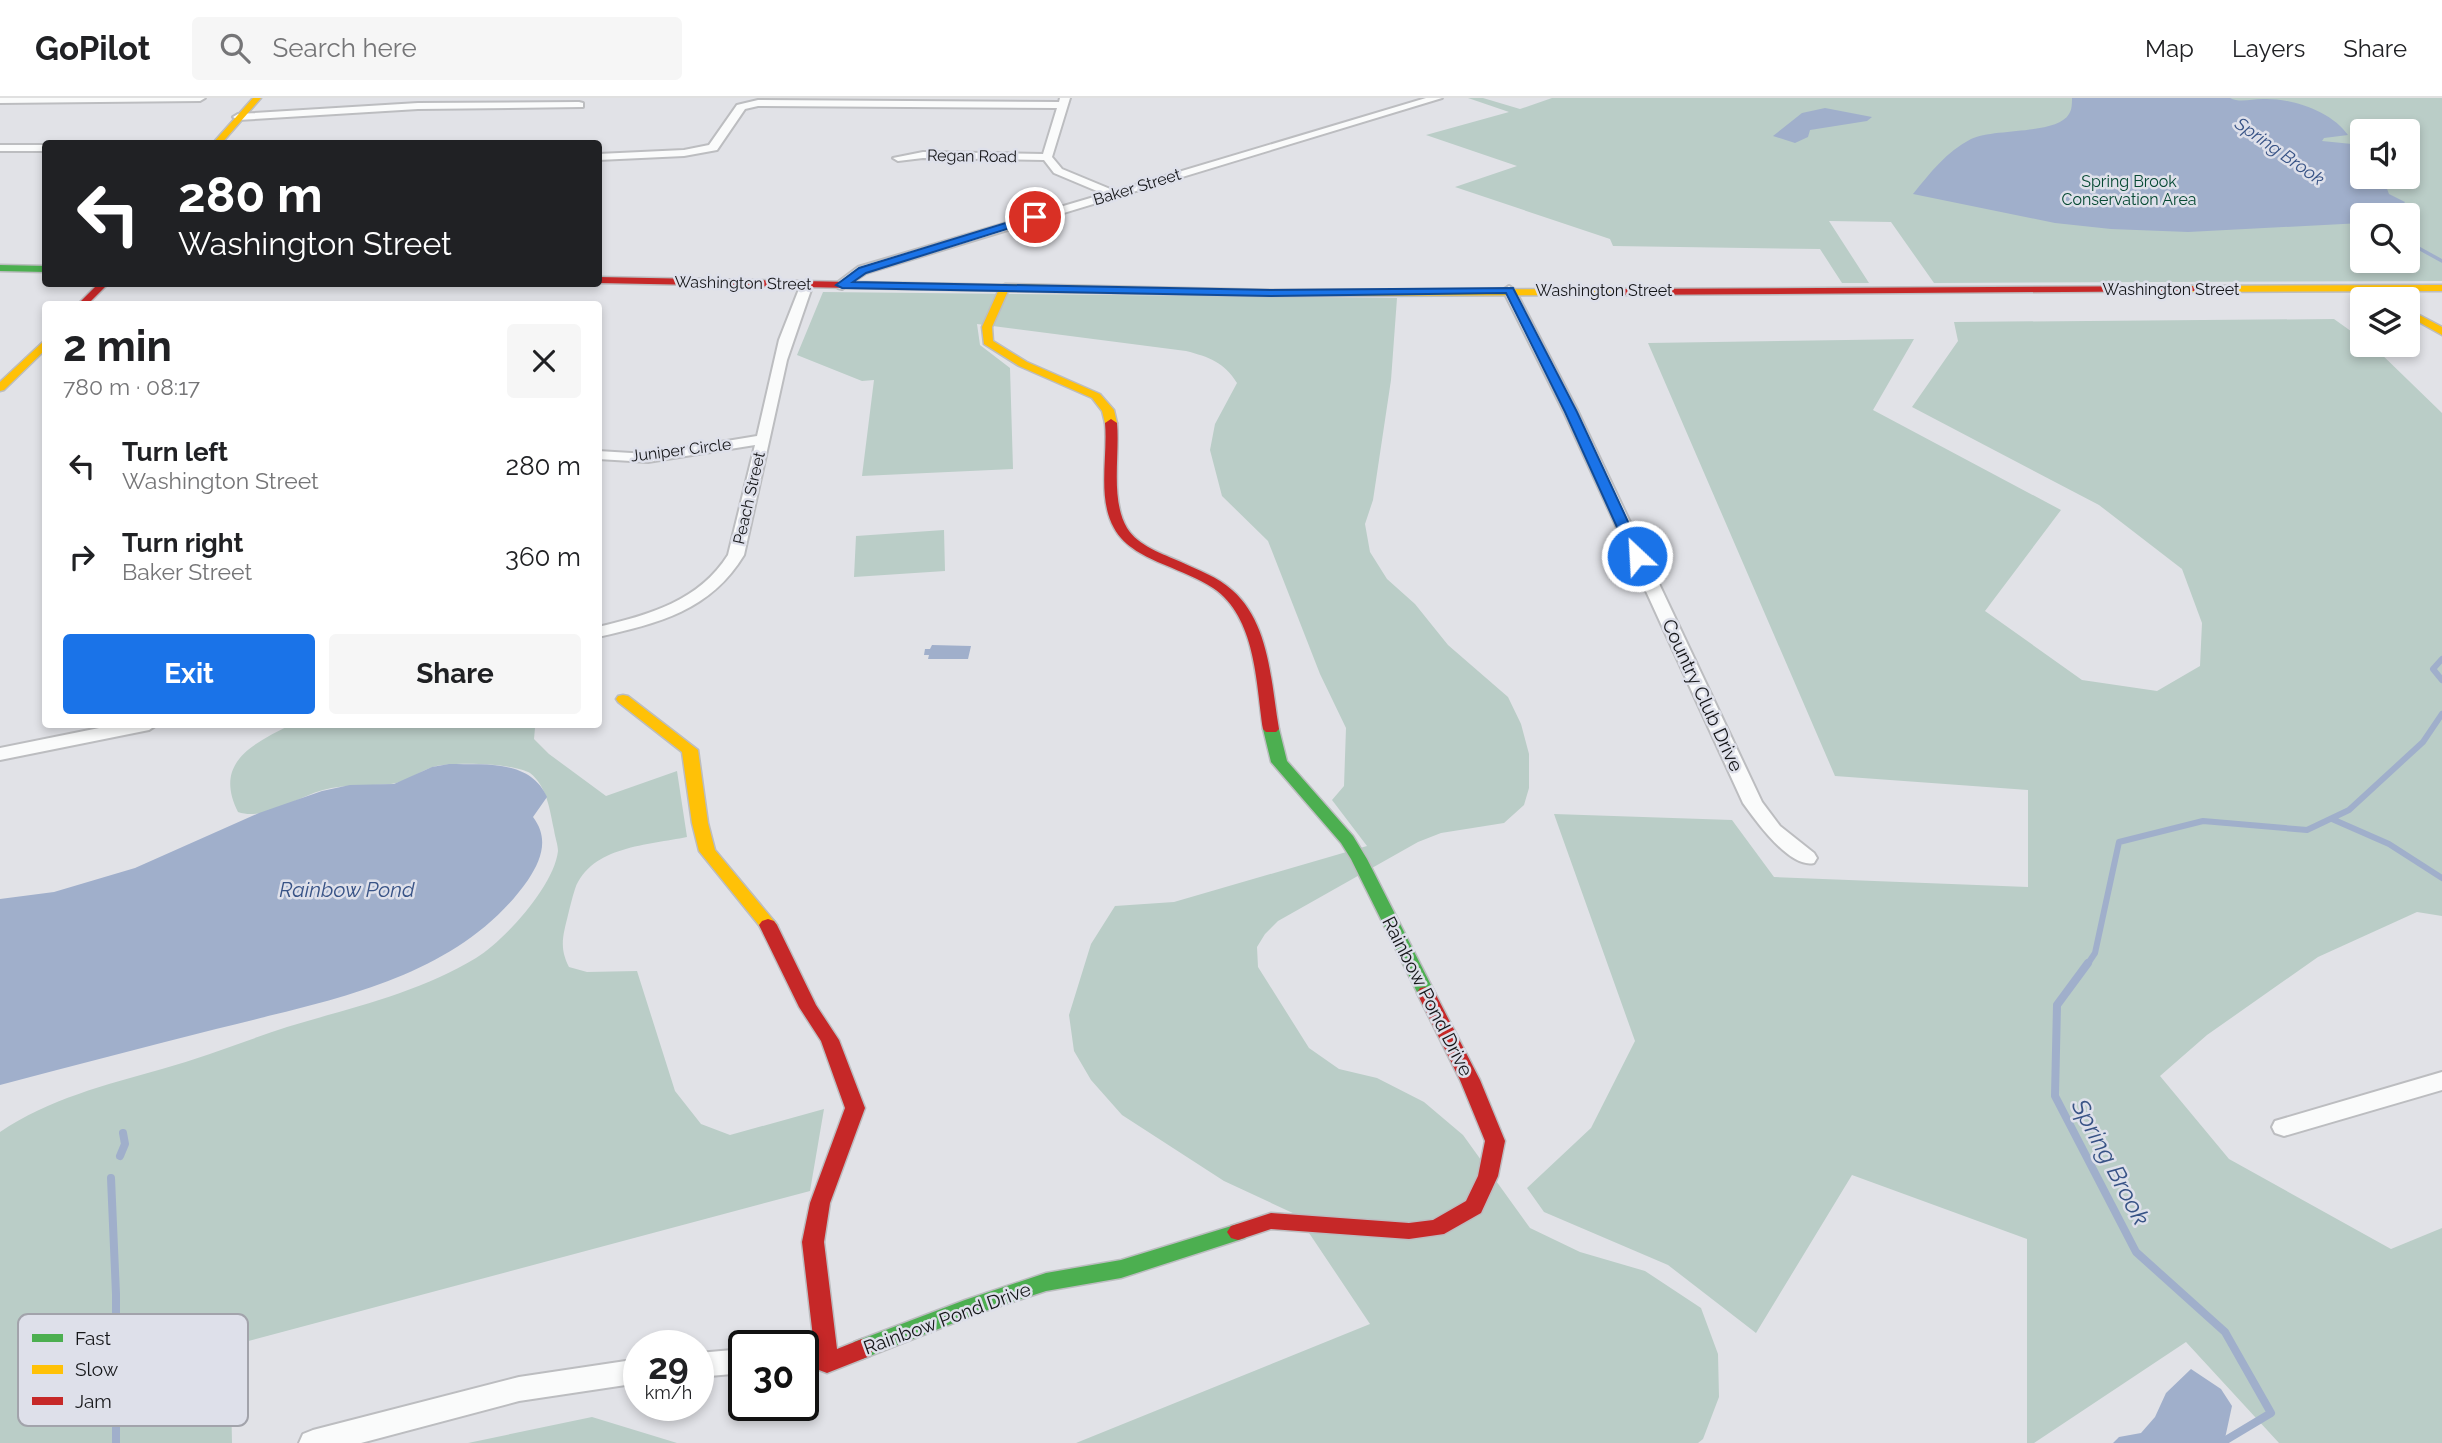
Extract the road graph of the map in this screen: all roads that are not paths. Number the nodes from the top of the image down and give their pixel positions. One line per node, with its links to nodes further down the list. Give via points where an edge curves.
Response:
1 (200, 98): 4 (street)
2 (257, 98): 7 (street)
3 (1437, 98): 14 (street, Baker Street)
4 (0, 100)
5 (1064, 102): 11 (street, via 758,103 741,107 713,148); 13 (street)
6 (579, 106): 7 (street, via 431,106)
7 (238, 117): 8 (street)
8 (219, 140)
9 (0, 148): 10 (street)
10 (42, 148)
11 (602, 158)
12 (898, 158): 13 (street, Regan Road)
13 (1047, 158): 14 (street, via 1058,171)
14 (1113, 194): 19 (street, Baker Street, via 862,271)
15 (0, 268): 16 (street)
16 (42, 269)
17 (602, 280): 18 (street, Washington Street)
18 (807, 284): 19 (street, Washington Street); 31 (street, Peach Street, via 796,304 766,414)
19 (842, 285): 21 (street, Washington Street)
20 (100, 287): 26 (street)
21 (1005, 288): 25 (street, Washington Street, via 1271,293); 41 (street, Rainbow Pond Drive, via 987,327 988,342 1006,358 1101,400 1111,416 1113,513 1123,534 1212,580 1238,606 1259,661 1279,762 1359,859 1471,1080 1495,1141 1488,1176 1474,1206 1437,1228 1409,1231 1271,1221 1121,1269 1046,1282)
22 (2350, 288): 25 (street, Washington Street)
23 (2420, 288): 24 (street, Washington Street)
24 (2442, 288)
25 (1509, 290): 37 (street, Country Club Drive, via 1571,412 1753,803 1773,830)
26 (86, 301)
27 (2420, 319): 28 (street)
28 (2442, 332)
29 (42, 346): 30 (street)
30 (0, 388)
31 (764, 439): 32 (street, Juniper Circle, via 648,458); 33 (street, Peach Street, via 736,555 723,578 695,599)
32 (602, 455)
33 (602, 631)
34 (623, 699): 40 (street, Rainbow Pond Drive, via 690,750 708,851 768,924 808,1007 830,1040 855,1108 820,1203 813,1242)
35 (110, 729): 36 (street)
36 (0, 754)
37 (1807, 858)
38 (2442, 1081): 39 (street)
39 (2284, 1127)
40 (814, 1330)
41 (819, 1362)
42 (623, 1373): 43 (street, via 519,1389)
43 (313, 1443)

